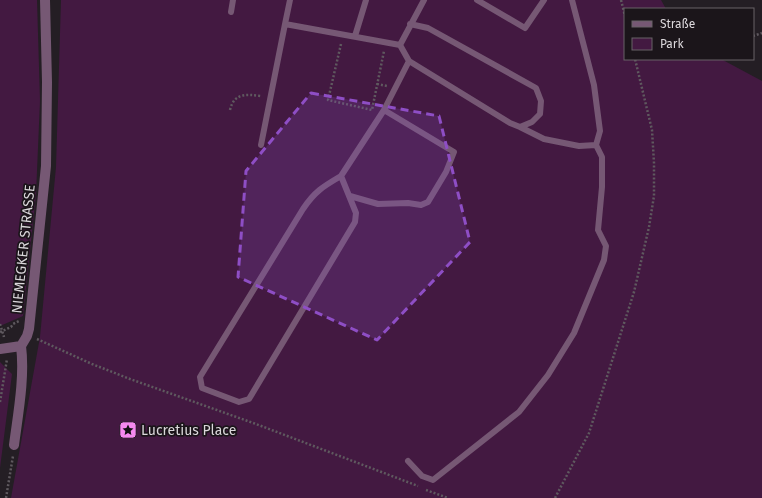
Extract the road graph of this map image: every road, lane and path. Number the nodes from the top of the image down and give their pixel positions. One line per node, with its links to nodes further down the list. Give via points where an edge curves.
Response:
1 (45, 0): 28 (street, NIEMEGKER STRASSE, via 46,166)
2 (233, 0): 10 (lane)
3 (290, 0): 12 (lane)
4 (366, 0): 15 (lane)
5 (424, 0): 13 (lane)
6 (477, 0): 7 (lane, via 525,28)
7 (544, 0)
8 (572, 0): 25 (lane, via 594,85 600,131)
9 (621, 0): 11 (path)
10 (231, 12)
11 (624, 12)
12 (285, 24): 14 (lane); 20 (lane)
13 (410, 24): 16 (lane); 23 (lane, via 428,28 536,88 541,101 540,114 532,122)
14 (343, 34): 15 (lane); 17 (path, via 328,100 372,110)
15 (354, 36): 16 (lane)
16 (400, 45): 19 (lane)
17 (385, 50)
18 (635, 60): 40 (path, via 652,130 654,196 649,227 634,292 590,433)
19 (409, 61): 22 (lane); 23 (lane)
20 (270, 98): 21 (path, via 256,95 240,96 231,104); 24 (lane)
21 (230, 110)
22 (384, 110): 26 (lane); 27 (lane, via 454,152 446,172 428,202 421,205 378,204)
23 (520, 127): 25 (lane, via 544,140 579,146)
24 (261, 145)
25 (596, 145): 35 (lane, via 602,157 598,230 606,246 604,260 574,333 548,375 519,412 433,480 422,476)
26 (341, 176): 27 (lane); 27 (lane, via 311,196 200,377 202,388 239,402 249,399 355,222 356,212)
27 (350, 196)
28 (30, 322): 29 (path, via 18,321 11,328); 30 (street, NIEMEGKER STRASSE)
29 (0, 332)
30 (28, 336): 31 (street, NIEMEGKER STRASSE); 36 (path, via 92,364)
31 (21, 346): 32 (street); 34 (street, via 22,374)
32 (4, 349): 33 (path)
33 (0, 402)
34 (14, 445): 38 (path)
35 (408, 461)
36 (419, 487)
37 (426, 490): 39 (path)
38 (6, 498)
39 (448, 498)
40 (555, 498)

